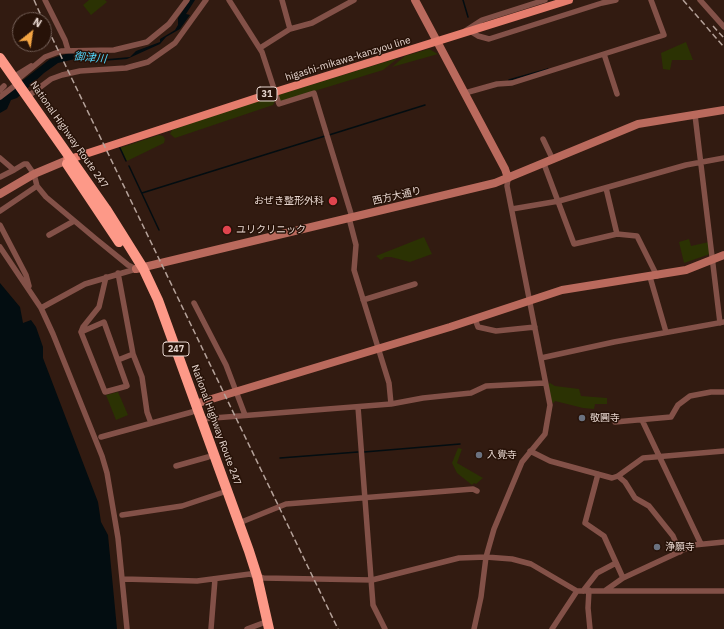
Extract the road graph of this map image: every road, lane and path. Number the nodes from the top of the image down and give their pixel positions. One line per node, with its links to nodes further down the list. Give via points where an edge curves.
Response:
1 (45, 0): 19 (street)
2 (187, 0): 19 (street, via 169,24 147,42 114,50)
3 (206, 0): 28 (street, via 175,43 148,62 126,68 80,71 62,75 51,79)
4 (229, 0): 18 (street)
5 (282, 0): 14 (street)
6 (354, 0): 14 (street, via 312,22)
7 (415, 0): 17 (street)
8 (545, 0): 16 (street, via 482,20)
9 (616, 0): 15 (street, via 489,39)
10 (651, 0): 20 (street, via 664,35)
11 (700, 0): 13 (street)
12 (567, 1): 15 (main road, higashi-mikawa-kanzyou line / 31)
13 (724, 27)
14 (290, 29): 18 (street)
15 (470, 31): 16 (main road, higashi-mikawa-kanzyou line / 31)
16 (460, 34): 17 (main road, higashi-mikawa-kanzyou line / 31)
17 (438, 42): 24 (main road, higashi-mikawa-kanzyou line / 31); 25 (street)
18 (260, 48): 24 (street)
19 (68, 50): 23 (street, via 51,55)
20 (604, 54): 25 (street, via 512,83 497,84); 26 (street)
21 (0, 58): 23 (highway, National Highway Route 247 / 247)
22 (0, 68): 23 (highway, National Highway Route 247 / 247)
23 (12, 84): 27 (street); 28 (highway, National Highway Route 247 / 247)
24 (275, 92): 34 (main road, higashi-mikawa-kanzyou line / 31); 48 (street, via 278,104 314,93)
25 (465, 93): 41 (street, via 506,169)
26 (617, 94)
27 (0, 97)
28 (25, 98): 34 (highway, National Highway Route 247 / 247)
29 (724, 110): 30 (street, 西方大通り)
30 (695, 115): 35 (street, 西方大通り, via 638,124); 36 (street)
31 (543, 139): 35 (street)
32 (0, 158): 38 (street)
33 (724, 158): 36 (street)
34 (68, 160): 39 (street); 56 (highway, National Highway Route 247 / 247, via 106,209)
35 (553, 160): 37 (street, 西方大通り)
36 (701, 161): 43 (street); 55 (street)
37 (544, 164): 41 (street, 西方大通り); 45 (street)
38 (14, 170): 39 (street, via 27,164); 40 (street)
39 (34, 174): 42 (street); 44 (street)
40 (0, 177)
41 (508, 178): 46 (street); 48 (street, 西方大通り)
42 (37, 186): 47 (street); 49 (street)
43 (606, 188): 45 (street); 51 (street)
44 (0, 194)
45 (559, 201): 46 (street); 51 (street, via 574,244)
46 (512, 209): 63 (street)
47 (0, 211)
48 (350, 218): 56 (street, 西方大通り); 62 (street, via 356,245 354,270)
49 (74, 221): 52 (street); 56 (street, via 128,265)
50 (0, 225): 61 (street, via 26,275)
51 (618, 234): 58 (street, via 637,236)
52 (48, 235)
53 (0, 247): 61 (street)
54 (724, 255): 55 (street)
55 (712, 259): 58 (street, via 686,270); 67 (street)
56 (140, 268): 57 (street); 80 (highway, National Highway Route 247 / 247, via 158,300)
57 (118, 273): 59 (street); 72 (street)
58 (653, 276): 63 (street, via 574,287); 70 (street)
59 (106, 277): 65 (street, via 85,284); 69 (street, via 99,306)
60 (415, 284): 62 (street)
61 (30, 290): 65 (street)
62 (364, 300): 71 (street)
63 (530, 302): 66 (street); 68 (street)
64 (194, 303): 76 (street, via 223,358)
65 (41, 308): 106 (street, via 107,473)
66 (475, 319): 68 (street, via 478,327 496,331); 71 (street)
67 (722, 322): 70 (street)
68 (535, 327): 73 (street)
69 (82, 332): 74 (street, via 104,322); 74 (street, via 105,392 127,386)
70 (666, 332): 73 (street)
71 (378, 348): 76 (street); 78 (street, via 389,383)
72 (133, 354): 74 (street); 85 (street, via 142,377)
73 (541, 358): 75 (street)
74 (118, 360)
75 (545, 383): 78 (street, via 486,386 471,393); 87 (street, via 550,405 547,428)
76 (236, 391): 80 (street); 81 (street)
77 (724, 392): 83 (street, via 695,394 678,405 671,417)
78 (391, 404): 79 (street)
79 (358, 407): 81 (street); 96 (street)
80 (194, 408): 82 (highway, National Highway Route 247 / 247); 85 (street); 90 (highway, National Highway Route 247 / 247)
81 (245, 415): 82 (street)
82 (201, 419): 98 (highway, National Highway Route 247 / 247)
83 (642, 420): 84 (street); 89 (street)
84 (615, 422)
85 (151, 423): 86 (street)
86 (101, 437)
87 (530, 451): 92 (street, via 550,461); 102 (street, via 515,477 494,528)
88 (724, 451): 89 (street)
89 (659, 456): 93 (street, via 639,459); 100 (street)
90 (208, 457): 91 (street); 95 (highway, National Highway Route 247 / 247)
91 (176, 466)
92 (598, 474): 93 (street, via 612,478); 103 (street, via 585,523 604,536)
93 (618, 476): 101 (street, via 625,482 634,498 649,506 673,536)
94 (477, 491): 96 (street, via 473,489)
95 (221, 493): 97 (street, via 182,506); 104 (highway, National Highway Route 247 / 247)
96 (365, 498): 98 (street, via 286,504); 108 (street)
97 (122, 515)
98 (239, 523): 104 (highway, National Highway Route 247 / 247)
99 (724, 542): 100 (street)
100 (701, 544): 101 (street)
101 (680, 552): 105 (street)
102 (486, 557): 108 (street, via 459,558); 109 (street, via 512,559 531,564); 117 (street)
103 (616, 563): 105 (street); 109 (street, via 597,573)
104 (253, 575): 107 (street); 108 (street); 112 (highway, National Highway Route 247 / 247)
105 (623, 578): 110 (street)
106 (123, 579): 107 (street); 113 (street)
107 (215, 579): 114 (street)
108 (372, 580): 116 (street, via 373,605)
109 (583, 591): 110 (street); 118 (street); 119 (street)
110 (605, 591): 111 (street)
111 (724, 591)
112 (265, 627): 115 (street)
113 (127, 629)
114 (211, 629)
115 (247, 629)
116 (385, 629)
117 (474, 629)
118 (552, 629)
119 (590, 629)

